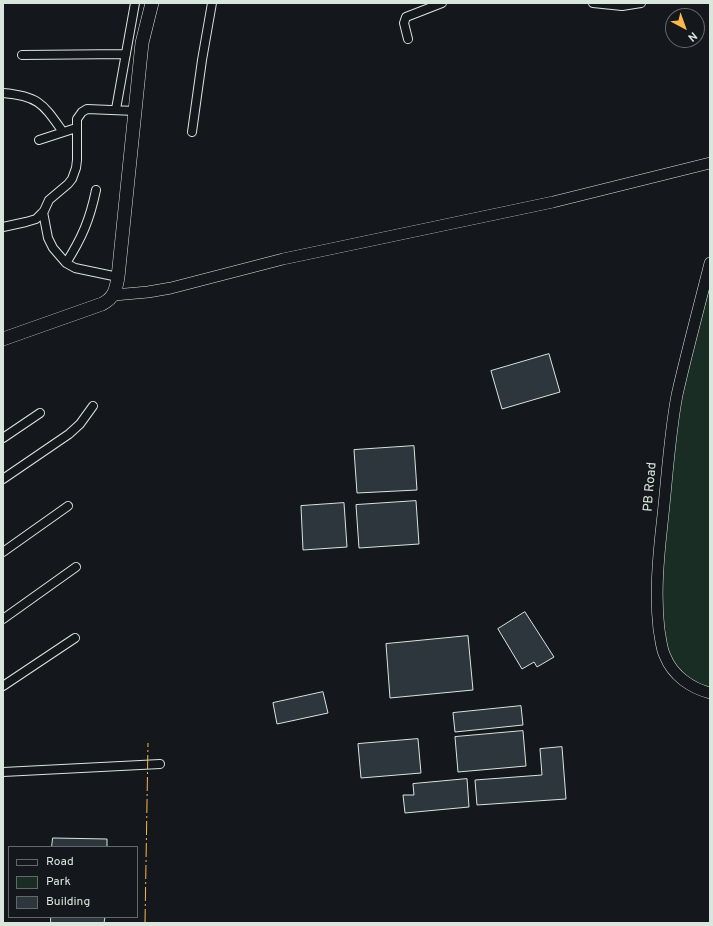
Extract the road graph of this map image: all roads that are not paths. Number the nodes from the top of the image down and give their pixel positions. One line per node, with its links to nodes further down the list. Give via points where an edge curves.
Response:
1 (135, 3): 8 (street)
2 (152, 3): 12 (main road, via 142,43)
3 (212, 3): 15 (street)
4 (593, 3): 5 (street, via 622,6)
5 (641, 3)
6 (438, 4): 7 (street, via 406,17 404,23)
7 (408, 39)
8 (126, 54): 9 (street); 11 (street)
9 (22, 55)
10 (3, 93): 14 (street, via 28,97 38,102)
11 (116, 109): 12 (street); 13 (street, via 87,109 77,119)
12 (135, 111): 23 (main road)
13 (76, 128): 14 (street); 19 (street, via 77,160 72,179 49,200)
14 (63, 132): 16 (street)
15 (192, 132)
16 (39, 140)
17 (710, 163): 24 (street, via 552,202 283,259 171,288)
18 (96, 190): 21 (street, via 92,211 81,238)
19 (43, 212): 20 (street, via 36,219); 21 (street, via 48,238)
20 (3, 227)
21 (66, 263): 23 (street, via 75,268)
22 (710, 263): 36 (street, PB Road, via 677,396 666,468 656,587 661,642 671,668 687,683)
23 (118, 277): 24 (main road)
24 (114, 295): 25 (main road, via 102,304)
25 (3, 339)
26 (93, 406): 29 (street, via 84,420 69,434)
27 (40, 413): 28 (street)
28 (3, 438)
29 (3, 479)
30 (68, 506): 31 (street)
31 (3, 552)
32 (76, 568): 33 (street)
33 (3, 619)
34 (75, 638): 35 (street)
35 (3, 686)
36 (710, 694)
37 (160, 764): 38 (street)
38 (3, 772)

